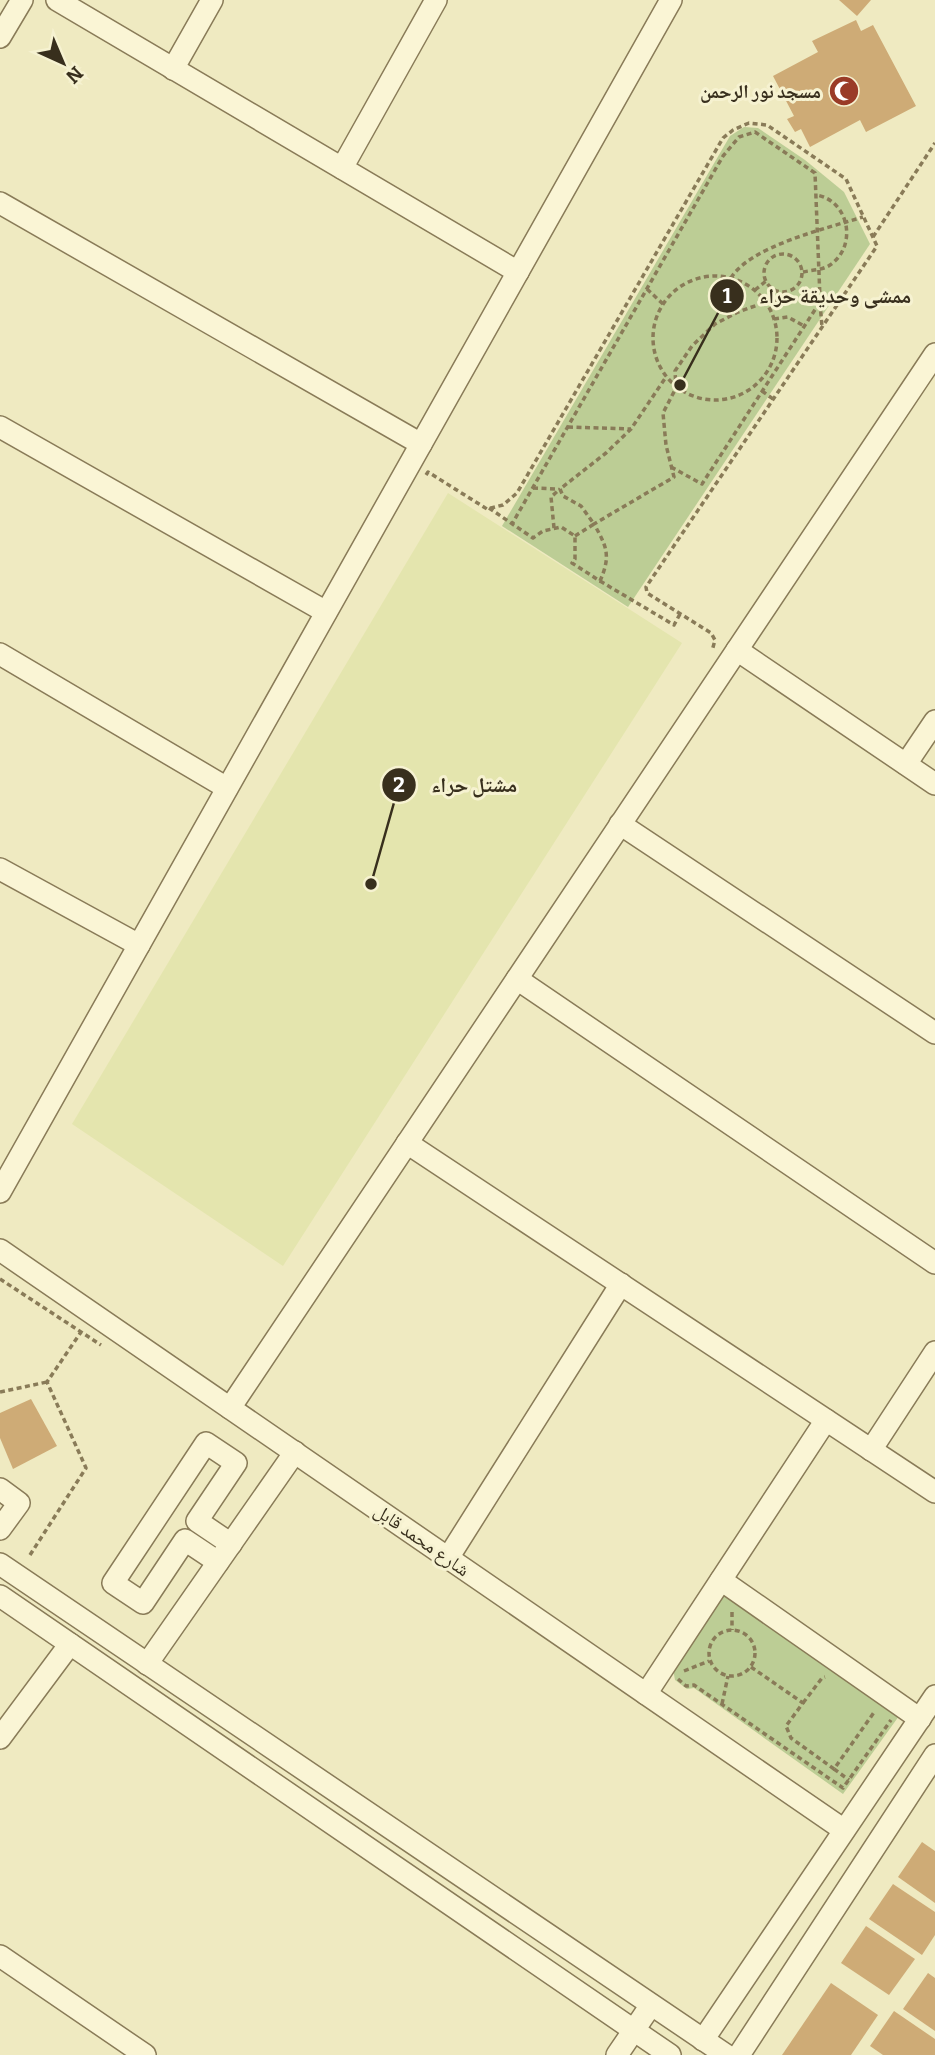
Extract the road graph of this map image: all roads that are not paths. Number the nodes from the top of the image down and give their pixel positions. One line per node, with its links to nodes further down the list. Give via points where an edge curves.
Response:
1 (22, 0): 6 (street)
2 (57, 0): 7 (street)
3 (212, 0): 7 (street)
4 (436, 0): 8 (street)
5 (671, 0): 10 (street)
6 (0, 37)
7 (173, 69): 8 (street)
8 (342, 168): 10 (street)
9 (0, 203): 13 (street)
10 (518, 272): 13 (street)
11 (935, 354): 15 (street)
12 (0, 426): 14 (street)
13 (421, 444): 14 (street)
14 (326, 612): 20 (street)
15 (737, 650): 18 (street); 21 (street)
16 (0, 654): 20 (street)
17 (935, 721): 18 (street)
18 (906, 764): 19 (street)
19 (935, 784)
20 (228, 788): 23 (street)
21 (620, 824): 24 (street); 25 (street)
22 (0, 869): 23 (street)
23 (139, 945): 27 (street)
24 (517, 979): 26 (street); 29 (street)
25 (935, 1033)
26 (407, 1143): 30 (street); 32 (street)
27 (0, 1192)
28 (0, 1250): 32 (street, شارع محمد قابل)
29 (935, 1263)
30 (621, 1284): 33 (street); 42 (street)
31 (935, 1352): 34 (street)
32 (230, 1408): 35 (street, شارع محمد قابل)
33 (826, 1420): 34 (street); 45 (street)
34 (871, 1450): 37 (street)
35 (295, 1452): 41 (street); 42 (street, شارع محمد قابل)
36 (0, 1489): 39 (street, via 19,1503)
37 (935, 1492)
38 (197, 1521): 40 (street); 40 (street, via 236,1463 206,1443 113,1583 143,1603); 41 (street)
39 (0, 1529)
40 (185, 1540): 43 (street)
41 (231, 1544): 43 (street)
42 (448, 1558): 49 (street, شارع محمد قابل)
43 (218, 1562): 48 (street)
44 (0, 1564): 48 (street)
45 (722, 1580): 49 (street); 51 (street)
46 (0, 1597): 47 (street)
47 (70, 1644): 52 (street); 57 (street)
48 (147, 1664): 56 (street)
49 (646, 1694): 54 (street, شارع محمد قابل)
50 (935, 1696): 51 (street)
51 (920, 1718): 54 (street)
52 (0, 1738)
53 (935, 1755): 63 (street)
54 (844, 1830): 58 (street)
55 (0, 1956): 59 (street)
56 (651, 2005): 57 (street); 58 (street)
57 (634, 2030): 60 (street); 61 (street)
58 (703, 2040): 62 (street)
59 (145, 2055)
60 (617, 2055)
61 (670, 2055)
62 (726, 2055)
63 (739, 2055)

